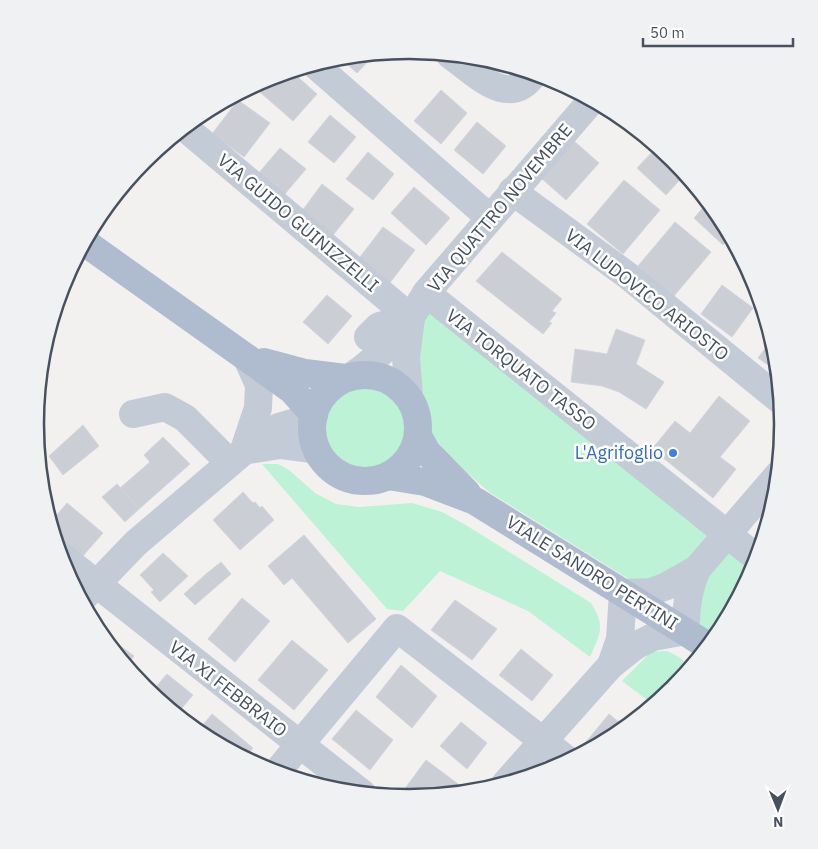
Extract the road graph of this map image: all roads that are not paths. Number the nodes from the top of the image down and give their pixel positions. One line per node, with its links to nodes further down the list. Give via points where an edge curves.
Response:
1 (462, 63): 3 (street, via 496,88 513,90)
2 (321, 70): 7 (street)
3 (530, 80)
4 (587, 105): 6 (street, VIA QUATTRO NOVEMBRE)
5 (190, 133): 10 (street, VIA GUIDO GUINIZZELLI)
6 (512, 191): 7 (street, VIA QUATTRO NOVEMBRE); 14 (street, VIA LUDOVICO ARIOSTO, via 627,275)
7 (490, 218): 9 (street, VIA QUATTRO NOVEMBRE)
8 (90, 247): 12 (main road, VIALE SANDRO PERTINI)
9 (426, 293): 10 (street, VIA QUATTRO NOVEMBRE); 24 (street, VIA TORQUATO TASSO)
10 (411, 318): 11 (street, via 379,326); 13 (street, VIA QUATTRO NOVEMBRE, via 386,349); 15 (street, via 406,357)
11 (368, 337)
12 (247, 358): 13 (main road, VIALE SANDRO PERTINI, via 305,372); 17 (main road, VIALE SANDRO PERTINI, via 292,390); 20 (street, via 259,385 258,408)
13 (349, 377): 15 (main road, VIALE SANDRO PERTINI, via 368,374 384,378 398,385); 17 (main road, via 331,387 320,399)
14 (772, 394)
15 (409, 397): 18 (main road, VIALE SANDRO PERTINI, via 418,415)
16 (133, 414): 20 (street, via 165,407)
17 (313, 416): 19 (main road, via 312,434); 20 (street, via 264,434)
18 (418, 436): 21 (main road, VIALE SANDRO PERTINI, via 408,460); 23 (main road, VIALE SANDRO PERTINI, via 427,452)
19 (317, 450): 20 (street, via 280,446); 21 (main road, VIALE SANDRO PERTINI, via 335,471 347,478 361,481)
20 (237, 456): 28 (street, via 136,543)
21 (388, 476): 23 (main road, VIALE SANDRO PERTINI, via 426,482)
22 (769, 486): 24 (street)
23 (475, 501): 29 (main road, VIALE SANDRO PERTINI)
24 (727, 534): 25 (street, VIA TORQUATO TASSO); 26 (street)
25 (751, 552)
26 (697, 569): 29 (street, via 651,592); 30 (street, via 689,588)
27 (78, 579): 28 (street, VIA XI FEBBRAIO)
28 (88, 592): 34 (street, VIA XI FEBBRAIO)
29 (623, 593): 30 (main road, VIALE SANDRO PERTINI); 32 (street, via 620,639)
30 (686, 631): 31 (main road, VIALE SANDRO PERTINI); 32 (street, via 653,637)
31 (702, 642)
32 (611, 665): 33 (street)
33 (543, 741): 34 (street, via 397,628); 35 (street); 37 (street)
34 (300, 745): 36 (street); 38 (street, VIA XI FEBBRAIO)
35 (562, 756)
36 (282, 766)
37 (514, 774)
38 (352, 785)

